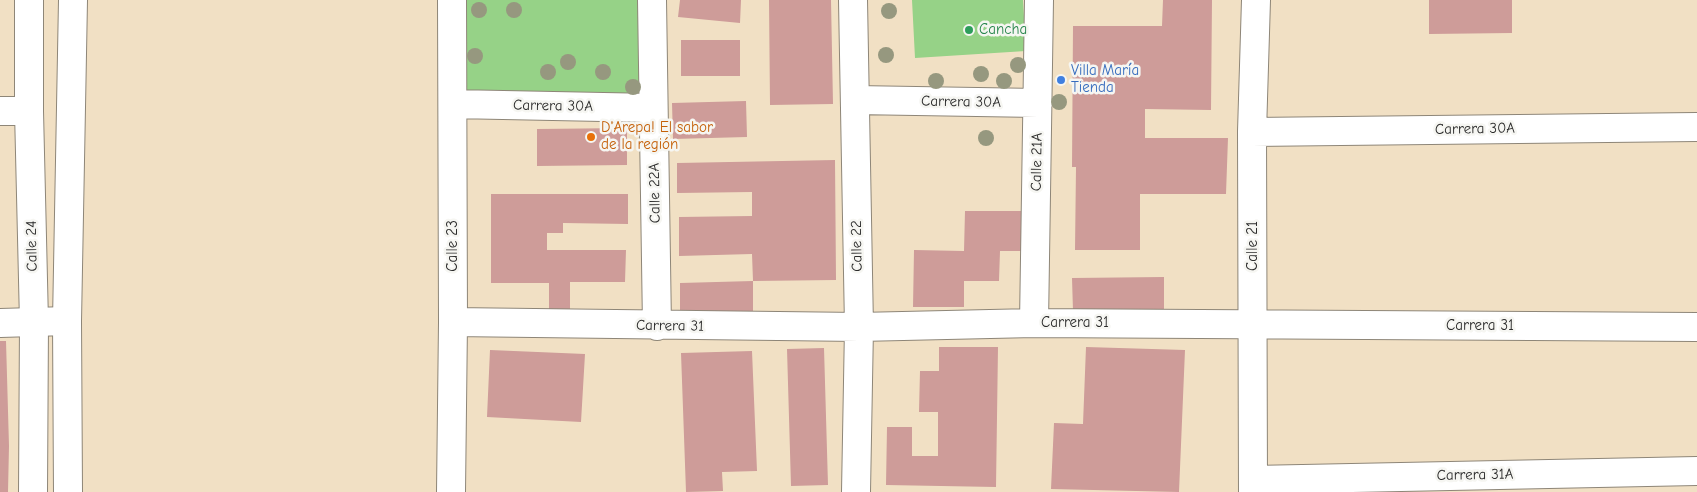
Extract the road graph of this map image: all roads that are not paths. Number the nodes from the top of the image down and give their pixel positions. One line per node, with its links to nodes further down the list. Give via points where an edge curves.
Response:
1 (29, 0): 13 (street, Calle 24)
2 (72, 0): 16 (street)
3 (452, 0): 10 (street, Calle 23)
4 (652, 0): 11 (street, Calle 22A)
5 (853, 0): 8 (street, Calle 22)
6 (1040, 0): 9 (street, Calle 21A)
7 (1256, 0): 15 (street, Calle 21)
8 (855, 100): 9 (street, Carrera 30A); 24 (street, Calle 22)
9 (1038, 103): 20 (street, Calle 21A)
10 (453, 104): 11 (street, Carrera 30A); 19 (street, Calle 23)
11 (653, 108): 22 (street, Calle 22A)
12 (0, 111): 13 (street)
13 (29, 111): 18 (street, Calle 24)
14 (1697, 127): 15 (street, Carrera 30A)
15 (1252, 132): 21 (street, Calle 21)
16 (67, 321): 18 (street); 28 (street)
17 (0, 322): 18 (street)
18 (34, 322): 27 (street, Calle 24)
19 (453, 322): 22 (street, Carrera 31); 29 (street, Calle 23)
20 (1034, 323): 21 (street, Carrera 31); 24 (street, Carrera 31)
21 (1253, 324): 23 (street, Carrera 31); 26 (street, Calle 21)
22 (657, 326): 24 (street, Carrera 31)
23 (1697, 327)
24 (859, 328): 30 (street, Calle 22)
25 (1697, 471): 26 (street, Carrera 31A)
26 (1253, 486)
27 (33, 492)
28 (68, 492)
29 (451, 492)
30 (856, 492)

